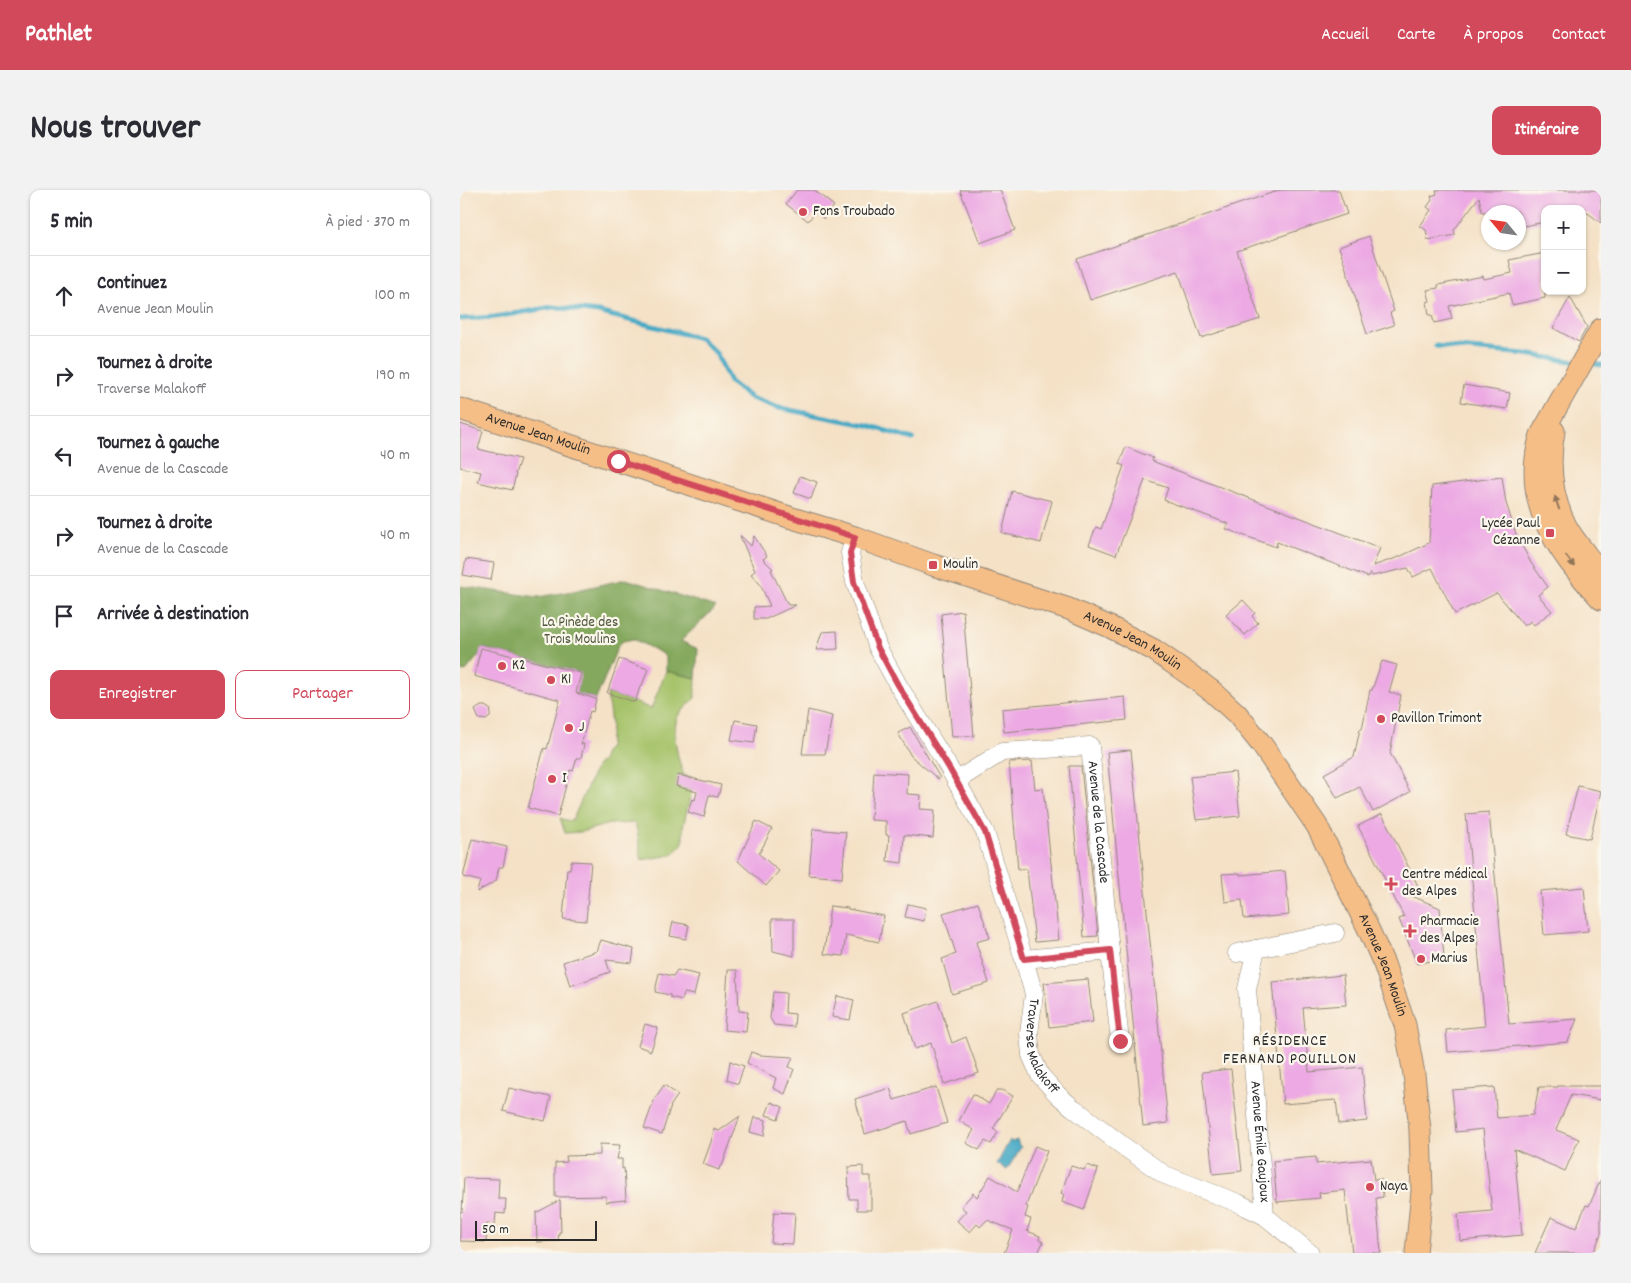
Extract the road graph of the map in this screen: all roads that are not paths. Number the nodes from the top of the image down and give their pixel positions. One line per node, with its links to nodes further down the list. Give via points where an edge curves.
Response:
1 (1598, 336): 2 (main road)
2 (1570, 383): 4 (main road, one-way to 2, via 1556,503 1551,451); 8 (main road, one-way to 8, via 1541,435 1536,451 1535,488 1554,542)
3 (460, 409): 5 (main road, Avenue Jean Moulin)
4 (1567, 527): 6 (main road); 7 (main road)
5 (855, 537): 9 (street, Traverse Malakoff, via 850,553 854,582 878,648); 18 (main road, Avenue Jean Moulin, via 1032,595 1110,626 1194,677 1237,714 1262,745 1317,826 1334,858 1384,964 1405,1025 1420,1130 1422,1191)
6 (1601, 546)
7 (1601, 574)
8 (1601, 598)
9 (956, 781): 12 (street, Avenue de la Cascade, via 1002,752 1090,746); 14 (street, Traverse Malakoff, via 985,832)
10 (1335, 933): 11 (street)
11 (1256, 949): 13 (street); 16 (street, Avenue Émile Gaujoux, via 1247,989)
12 (1110, 950): 14 (street); 15 (street, Avenue de la Cascade)
13 (1237, 953)
14 (1024, 959): 16 (street, Traverse Malakoff, via 1034,994 1029,1034 1031,1055 1040,1075 1058,1095 1165,1175)
15 (1120, 1041)
16 (1265, 1216): 17 (street, Traverse Malakoff)
17 (1310, 1253)
18 (1416, 1253)

